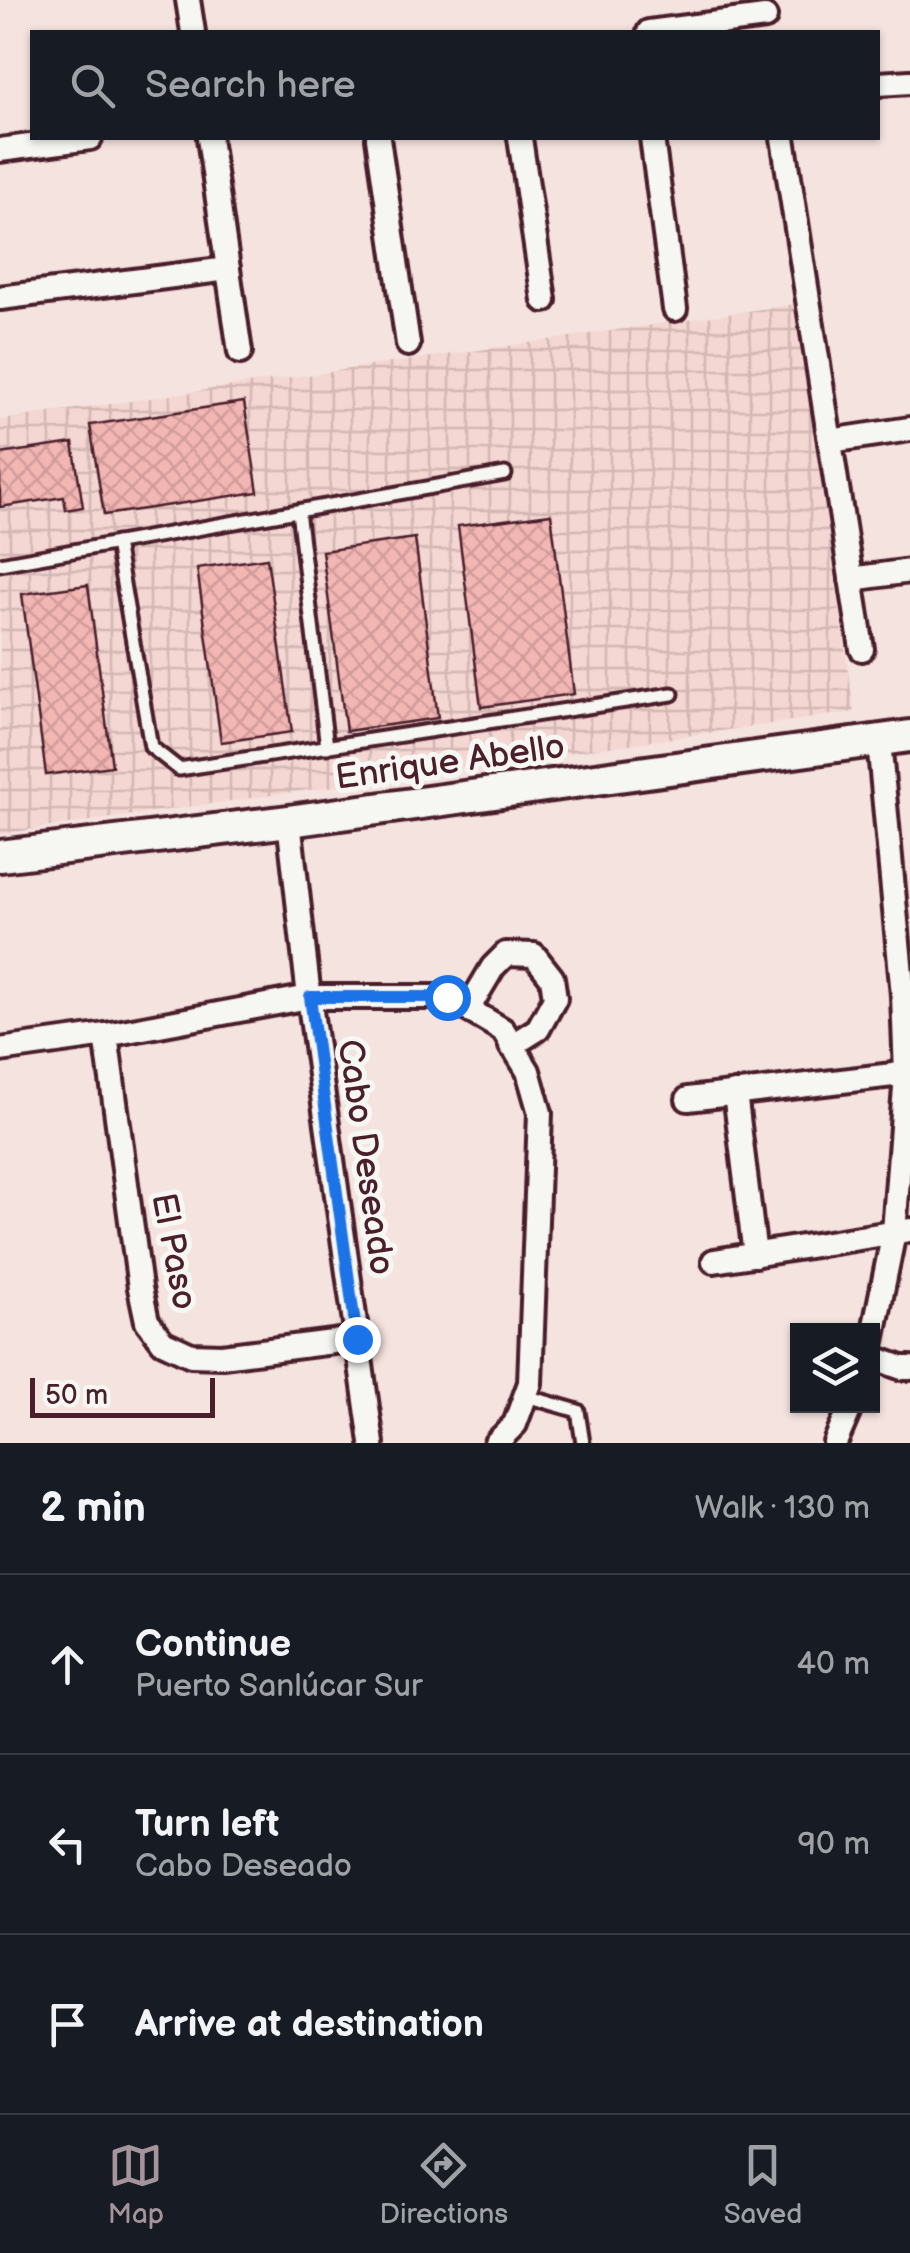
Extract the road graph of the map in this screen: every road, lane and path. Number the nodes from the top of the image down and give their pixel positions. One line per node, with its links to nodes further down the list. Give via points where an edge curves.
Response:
1 (188, 0): 3 (street)
2 (765, 16): 4 (street)
3 (193, 30)
4 (664, 30)
5 (910, 82): 6 (street)
6 (880, 84)
7 (75, 140): 13 (street)
8 (209, 140): 14 (street)
9 (378, 140): 18 (street)
10 (520, 140): 16 (street)
11 (652, 140): 17 (street)
12 (783, 140): 21 (street)
13 (0, 150)
14 (228, 270): 15 (street); 19 (street)
15 (0, 298)
16 (544, 300)
17 (675, 310)
18 (408, 344)
19 (240, 352)
20 (910, 429): 21 (street)
21 (830, 441): 27 (street)
22 (504, 474): 23 (lane)
23 (298, 511): 24 (lane); 32 (lane)
24 (116, 544): 25 (lane); 32 (lane, via 151,746 164,759 180,770)
25 (0, 564)
26 (910, 571): 27 (street)
27 (851, 579): 28 (street)
28 (862, 650)
29 (672, 694): 32 (lane)
30 (910, 736): 31 (street, Enrique Abello)
31 (879, 741): 33 (street, Enrique Abello); 35 (street)
32 (327, 747)
33 (289, 821): 34 (street, Enrique Abello); 36 (street, Cabo Deseado)
34 (0, 856)
35 (903, 918): 41 (street)
36 (310, 997): 37 (street, via 447,997); 38 (street); 48 (street, Cabo Deseado)
37 (468, 1009): 39 (street); 39 (street, via 506,954 534,955 552,978 555,998 538,1029)
38 (106, 1035): 40 (street); 48 (street, El Paso, via 140,1288 148,1321 163,1342 191,1355 222,1356)
39 (507, 1038): 51 (street, via 528,1072 540,1113)
40 (0, 1050)
41 (908, 1074): 42 (street); 44 (street)
42 (735, 1093): 43 (street); 45 (street)
43 (688, 1099)
44 (902, 1231): 45 (street); 47 (street)
45 (755, 1255): 46 (street)
46 (714, 1261)
47 (877, 1323)
48 (357, 1339): 53 (street, Cabo Deseado)
49 (880, 1360): 50 (street)
50 (910, 1368)
51 (526, 1396): 54 (street, via 515,1424); 55 (lane, via 578,1411)
52 (848, 1413): 56 (street)
53 (372, 1443)
54 (496, 1443)
55 (583, 1443)
56 (835, 1443)

